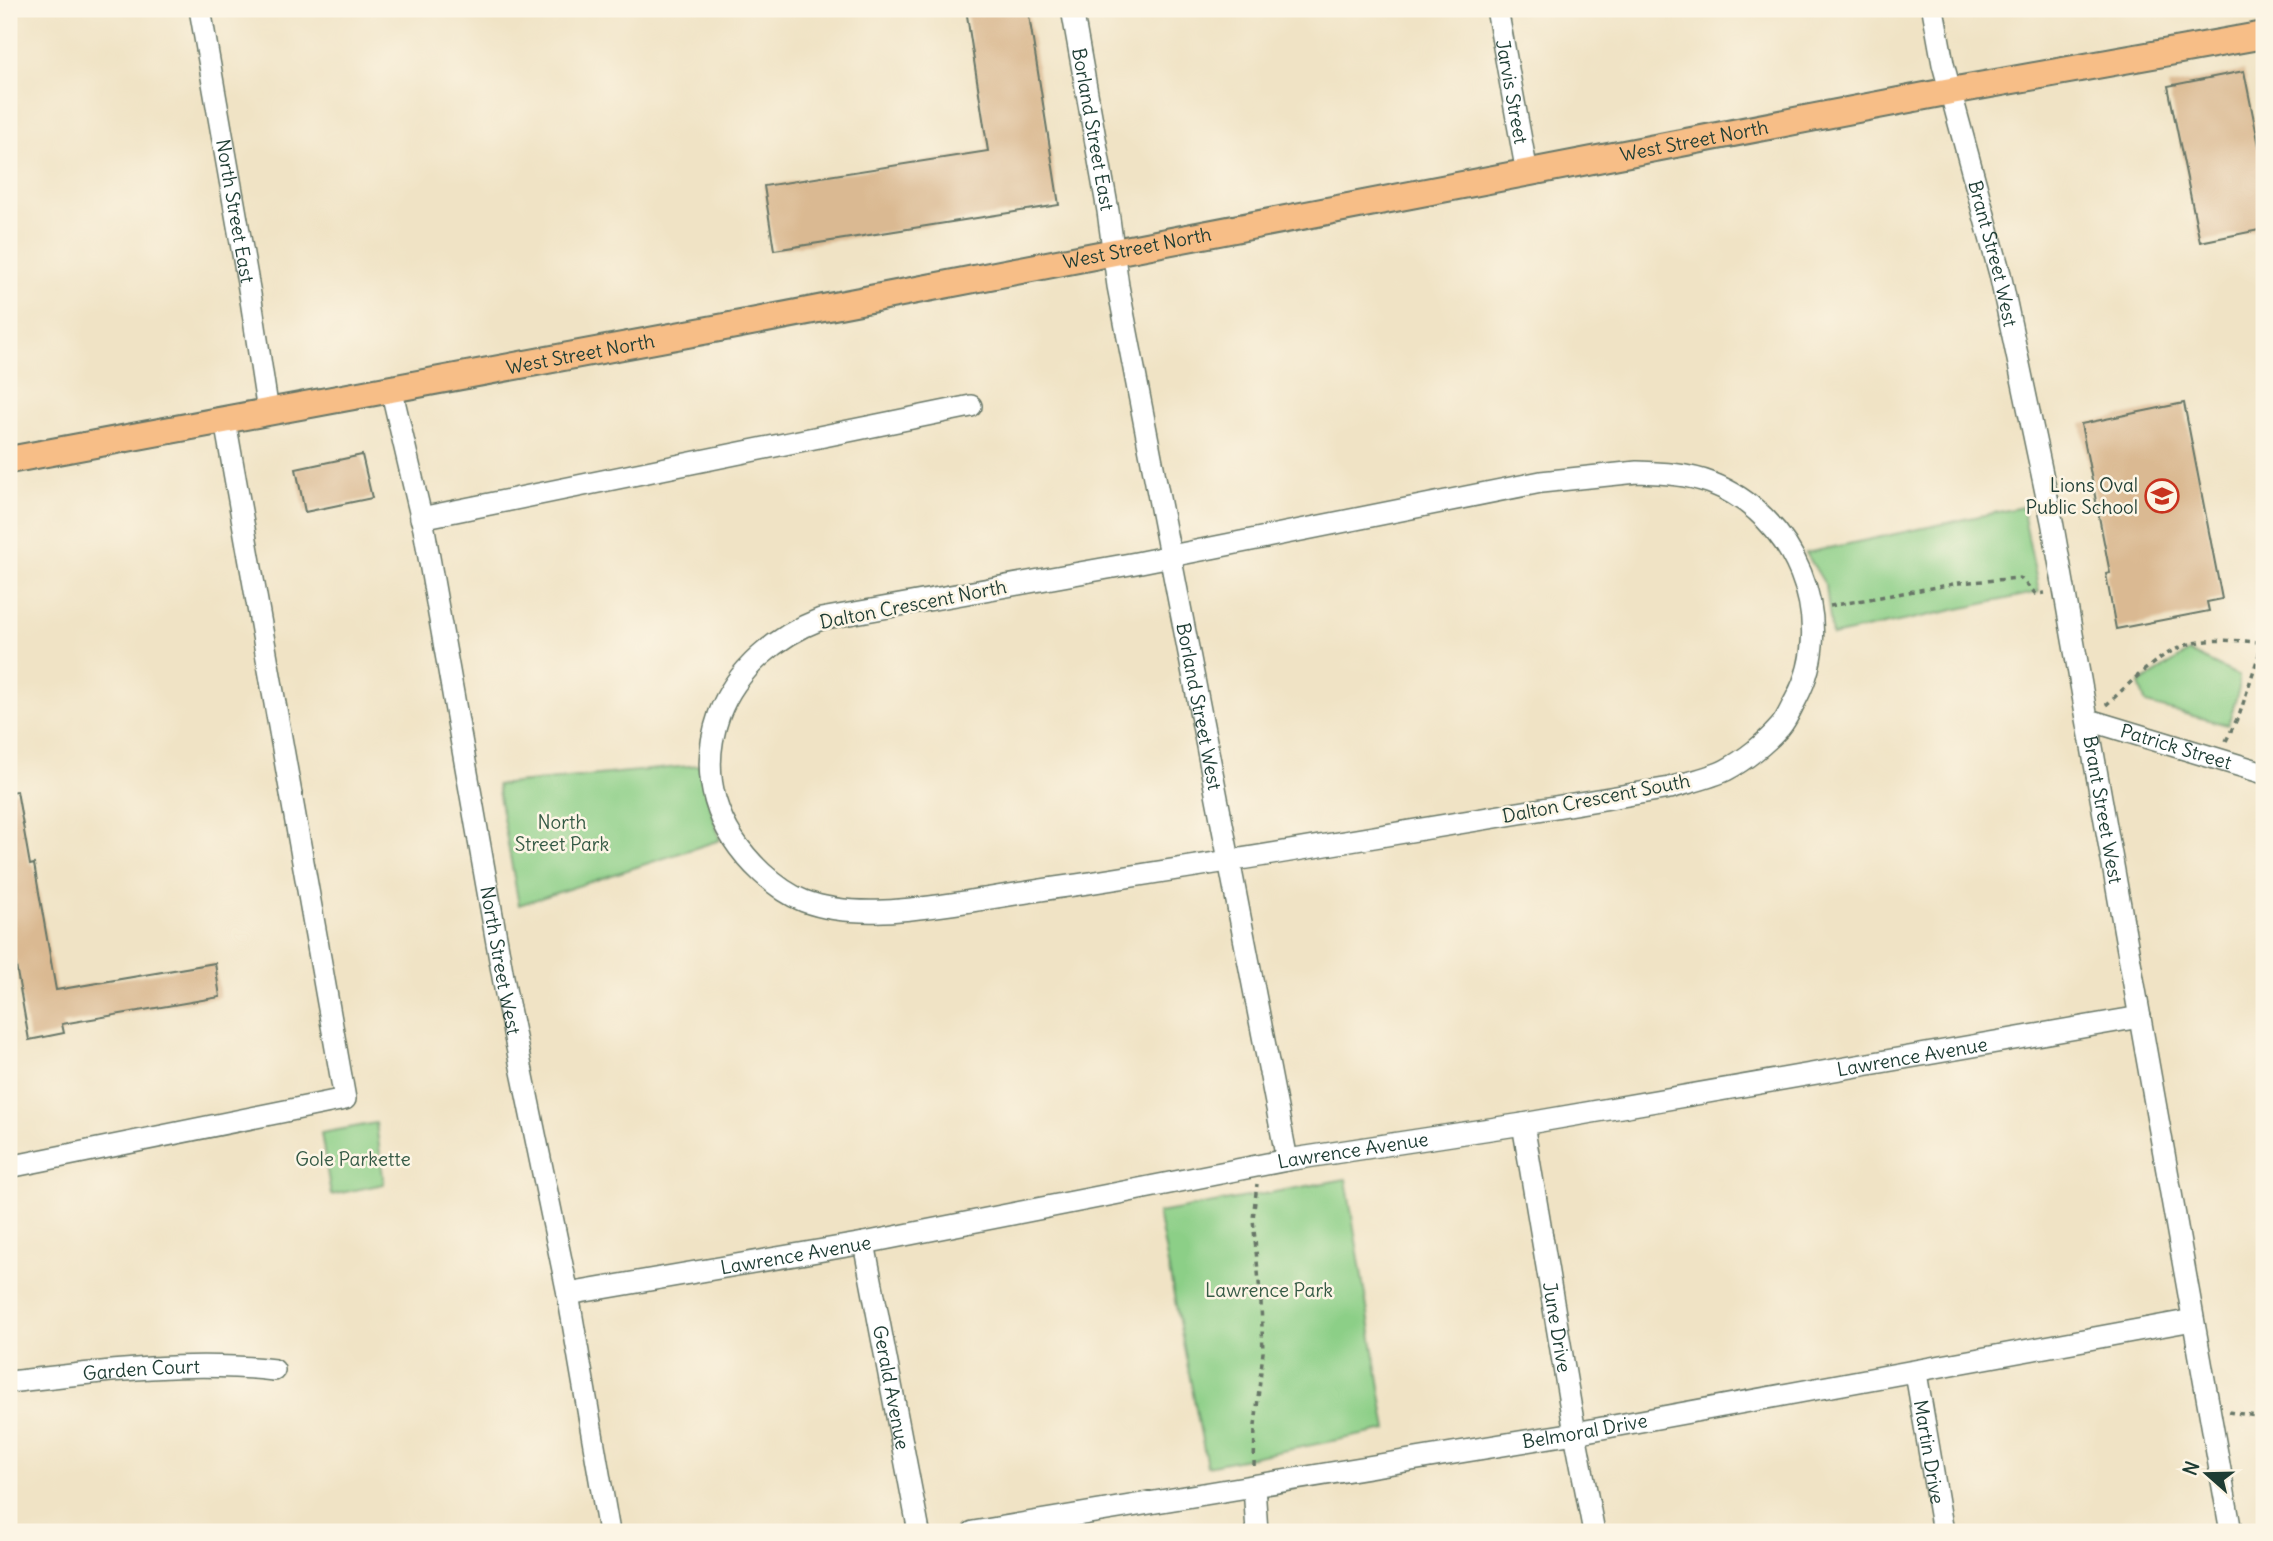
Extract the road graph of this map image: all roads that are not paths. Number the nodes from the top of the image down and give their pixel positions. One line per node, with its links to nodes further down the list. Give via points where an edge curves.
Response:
1 (200, 9): 11 (street, North Street East)
2 (1072, 9): 8 (street, Borland Street East)
3 (1497, 9): 7 (street, Jarvis Street)
4 (1933, 9): 6 (street, Brant Street West)
5 (2264, 35): 6 (main road, West Street North)
6 (1951, 92): 7 (main road, West Street North); 16 (street, Brant Street West, via 2000,274)
7 (1527, 173): 8 (main road, West Street North)
8 (1113, 251): 9 (main road, West Street North); 15 (street, Borland Street West)
9 (391, 388): 11 (main road, West Street North); 14 (street, North Street West)
10 (971, 406): 14 (street)
11 (268, 412): 12 (main road, West Street North)
12 (225, 421): 13 (main road, West Street North); 22 (street, via 345,1099)
13 (9, 460)
14 (421, 518): 24 (street, North Street West, via 506,994)
15 (1170, 556): 18 (street, Borland Street West); 18 (street, Dalton Crescent North, via 857,611 798,628 751,664 735,684 713,733 712,788 718,814 754,865 789,893 834,908 933,906); 18 (street, Dalton Crescent South, via 1541,482 1657,473 1711,484 1762,516 1796,560 1811,609 1810,662 1782,726 1725,770 1671,788)
16 (2089, 720): 17 (street, Patrick Street); 19 (street, Brant Street West)
17 (2264, 773)
18 (1229, 862): 21 (street, Borland Street West)
19 (2140, 1017): 20 (street, Lawrence Avenue); 25 (street, Brant Street West)
20 (1522, 1124): 21 (street, Lawrence Avenue); 29 (street, June Drive)
21 (1287, 1160): 23 (street, Lawrence Avenue)
22 (9, 1167)
23 (864, 1243): 24 (street, Lawrence Avenue); 32 (street, Gerald Avenue)
24 (568, 1294): 31 (street, North Street West)
25 (2193, 1320): 27 (street, Belmoral Drive); 37 (street, Brant Street West)
26 (274, 1370): 28 (street, Garden Court, via 242,1366 106,1371)
27 (1916, 1373): 29 (street, Belmoral Drive); 36 (street, Martin Drive)
28 (9, 1382)
29 (1574, 1433): 30 (street, Belmoral Drive); 35 (street, June Drive)
30 (1254, 1486): 33 (street, Belmoral Drive); 34 (street)
31 (609, 1532)
32 (919, 1532)
33 (973, 1532)
34 (1257, 1532)
35 (1594, 1532)
36 (1943, 1532)
37 (2231, 1532)

